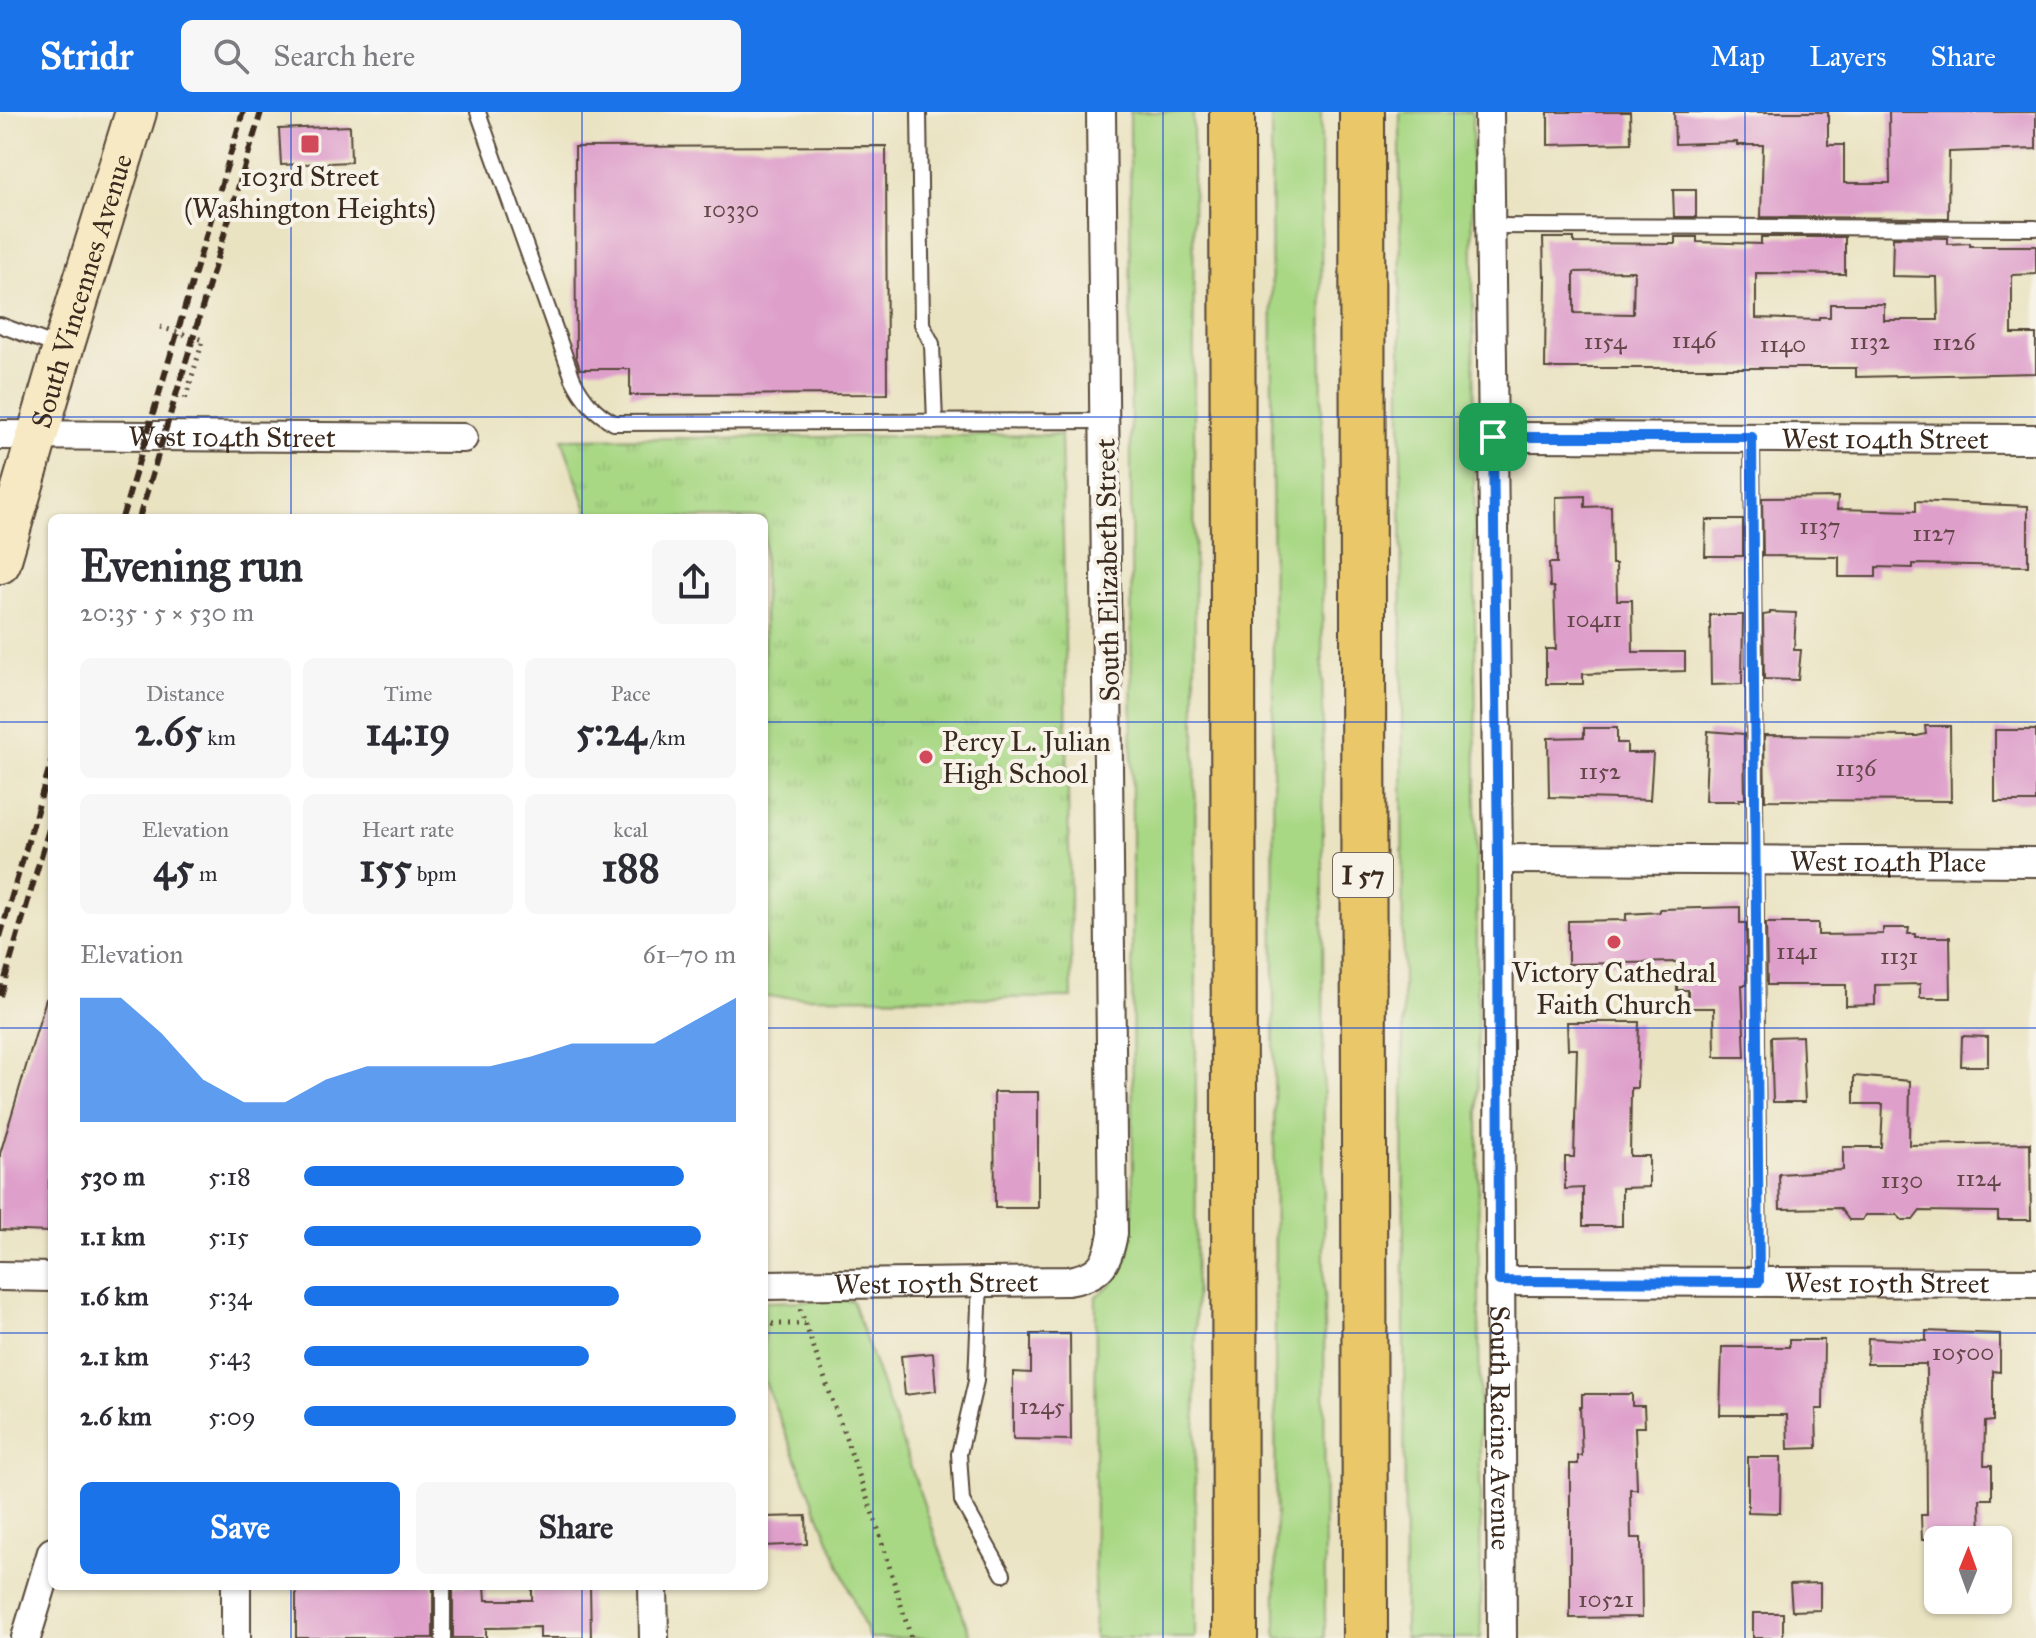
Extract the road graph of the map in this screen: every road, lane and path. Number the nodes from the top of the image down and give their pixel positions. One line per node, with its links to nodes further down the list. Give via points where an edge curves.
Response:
1 (136, 112): 12 (main road, South Vincennes Avenue)
2 (478, 112): 15 (lane, via 573,379 603,417 632,424)
3 (919, 112): 15 (lane, via 922,324 932,344)
4 (1101, 112): 14 (street, South Elizabeth Street)
5 (1232, 112): 45 (highway)
6 (1362, 112): 46 (highway, I 57)
7 (1489, 112): 8 (street, South Racine Avenue)
8 (1490, 226): 9 (lane); 17 (street, South Racine Avenue)
9 (2036, 228)
10 (0, 325): 12 (lane)
11 (160, 327): 13 (path, via 203,340)
12 (63, 348): 16 (main road, South Vincennes Avenue)
13 (184, 403)
14 (1105, 421): 15 (lane); 25 (street, South Elizabeth Street, via 1113,1233)
15 (935, 422)
16 (18, 435): 19 (street, West 104th Street); 21 (main road, South Vincennes Avenue)
17 (1493, 437): 18 (street, West 104th Street); 22 (street, South Racine Avenue)
18 (1752, 437): 20 (street, West 104th Street); 23 (lane)
19 (463, 438)
20 (2036, 439)
21 (0, 563)
22 (1498, 859): 23 (street, West 104th Place); 28 (street, South Racine Avenue)
23 (1755, 861): 24 (street, West 104th Place); 30 (lane)
24 (2036, 862)
25 (1102, 1266): 29 (street, West 105th Street, via 1087,1278 1068,1281)
26 (0, 1276): 27 (street)
27 (48, 1277)
28 (1499, 1281): 30 (street, West 105th Street); 47 (street, South Racine Avenue)
29 (980, 1282): 32 (street, West 105th Street); 36 (lane, via 976,1381 959,1454 962,1501)
30 (1759, 1282): 31 (street, West 105th Street)
31 (2036, 1283)
32 (778, 1286): 34 (path)
33 (768, 1324): 34 (path)
34 (805, 1324): 44 (path)
35 (48, 1565): 40 (street)
36 (1003, 1574)
37 (236, 1590): 41 (street)
38 (443, 1590): 42 (lane)
39 (653, 1590): 43 (street)
40 (26, 1638)
41 (236, 1638)
42 (443, 1638)
43 (654, 1638)
44 (911, 1638)
45 (1235, 1638)
46 (1365, 1638)
47 (1502, 1638)

